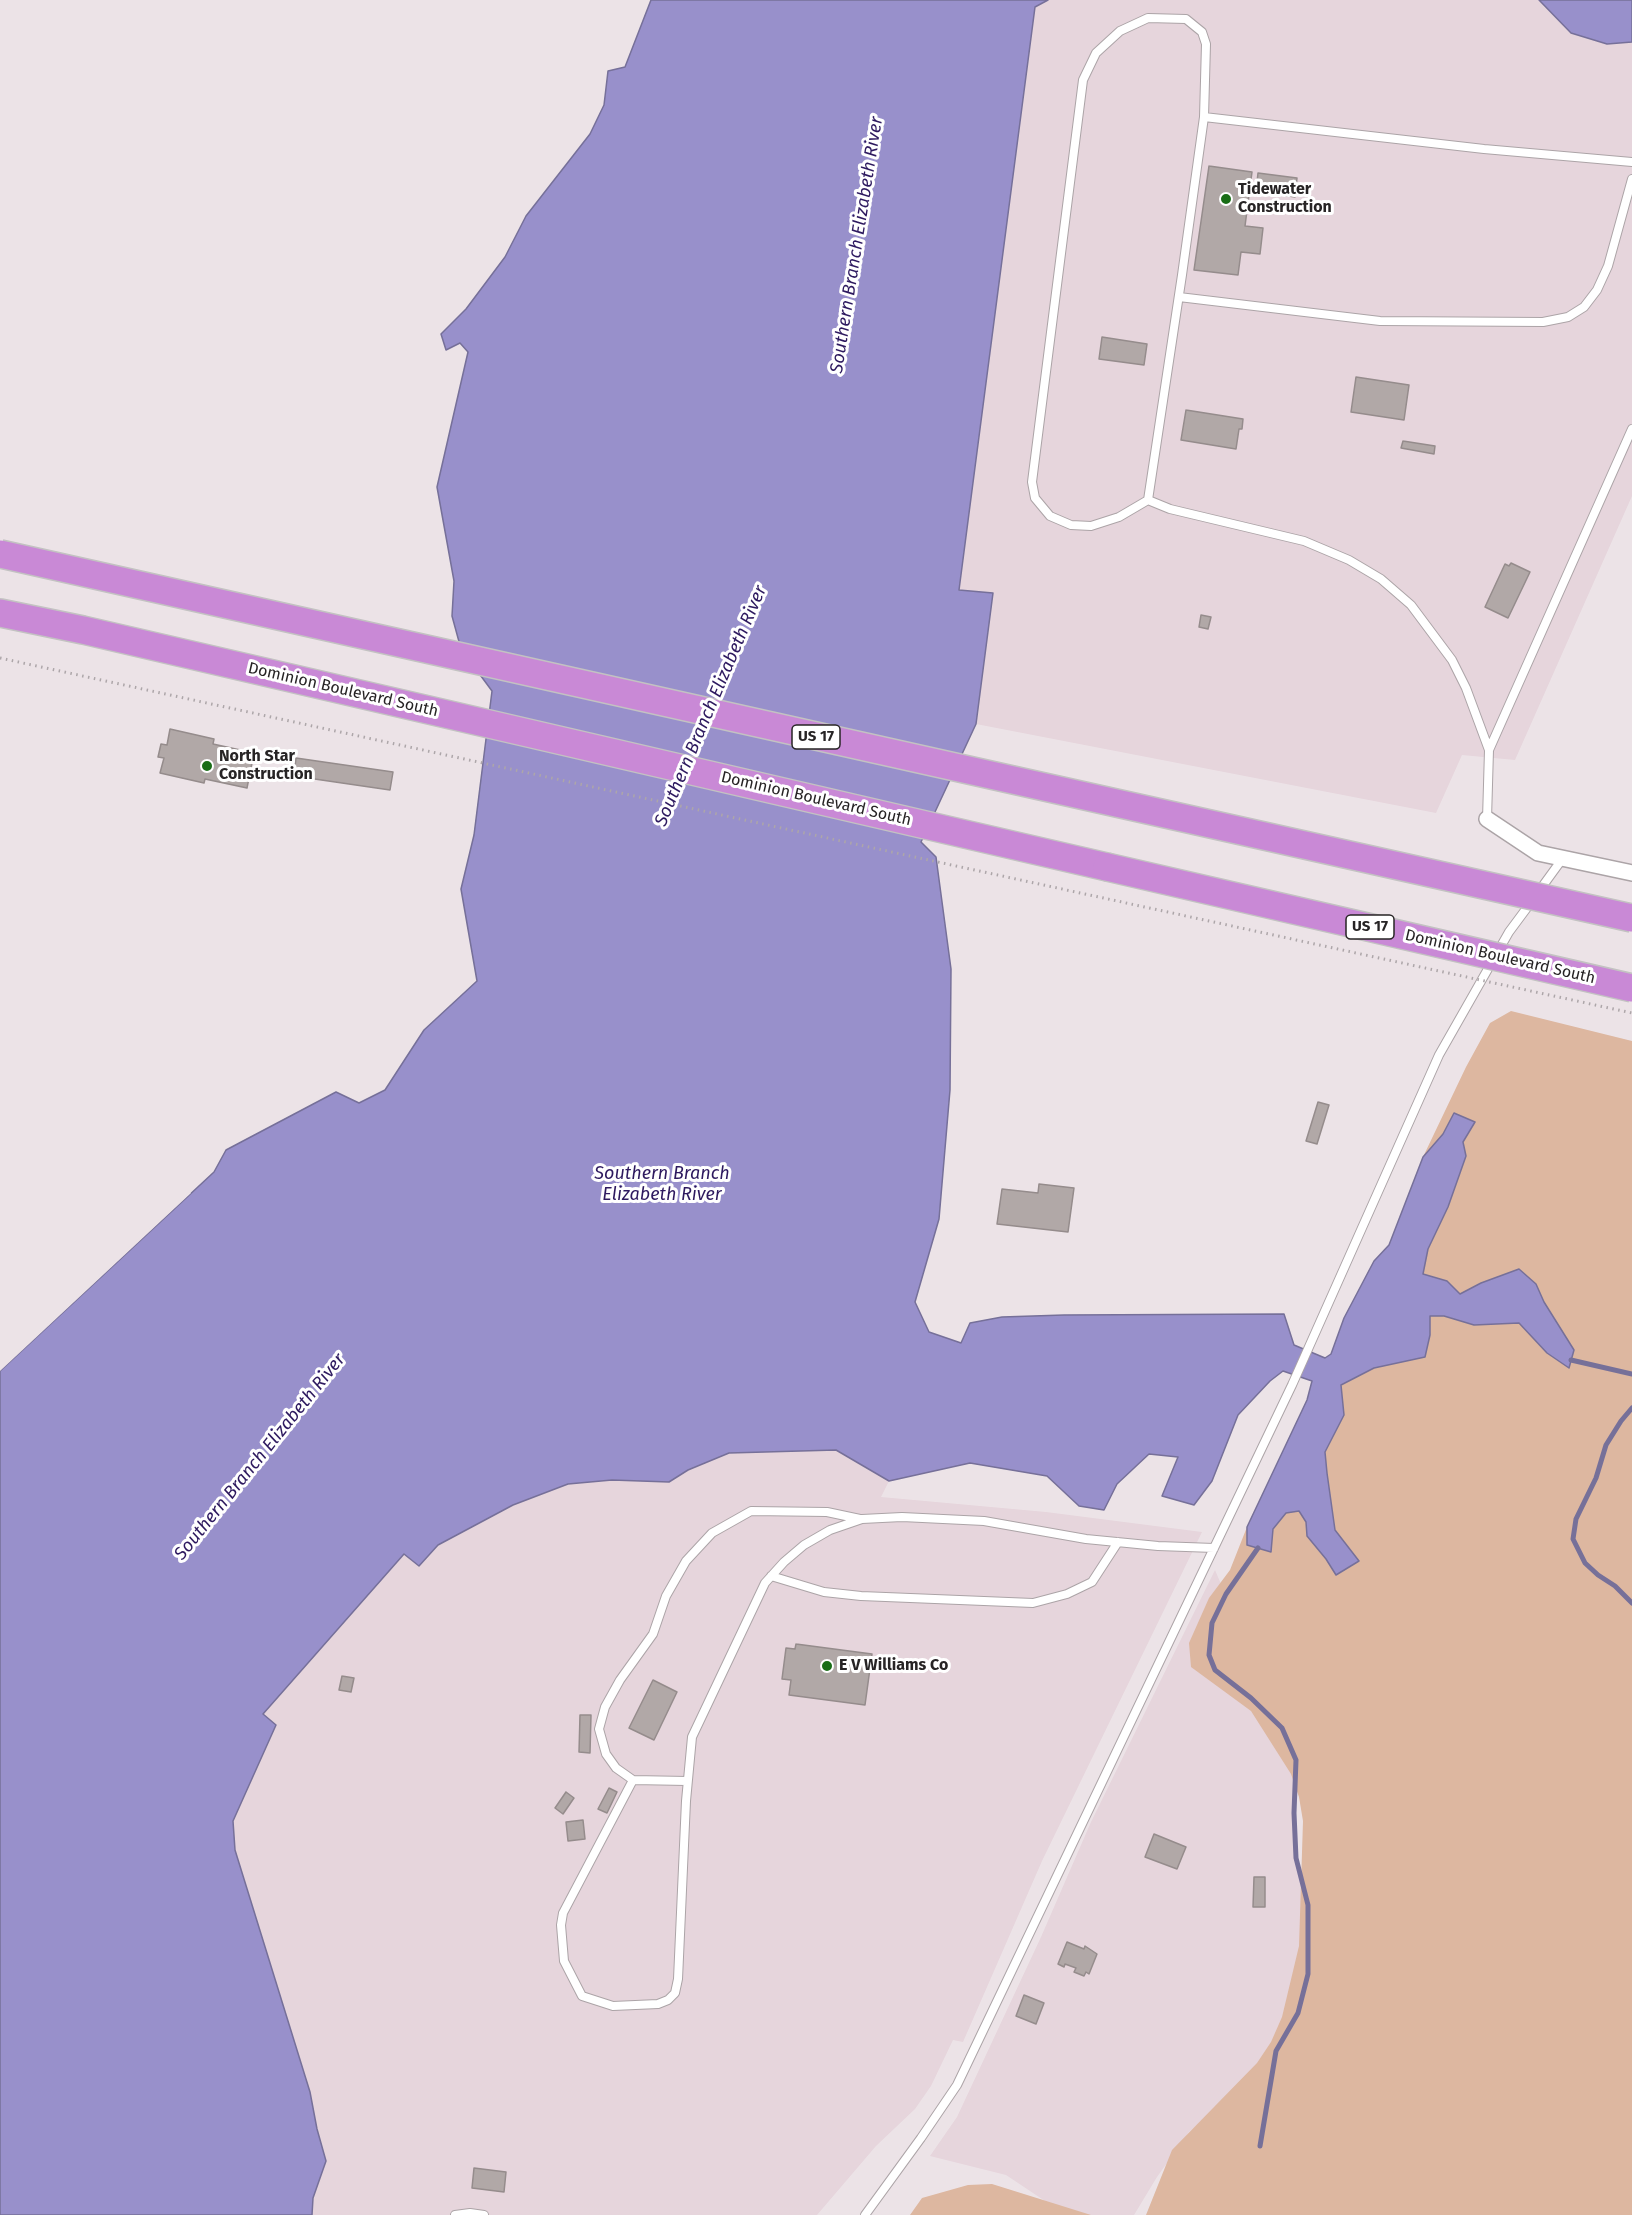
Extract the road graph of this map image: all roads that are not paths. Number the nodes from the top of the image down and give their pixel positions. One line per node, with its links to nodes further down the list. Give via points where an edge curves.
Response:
1 (1204, 117): 2 (lane); 4 (lane); 6 (lane, via 1206,44 1202,32 1186,19 1148,18 1120,31 1096,53 1083,80 1033,490 1050,516 1071,525 1091,526 1119,517)
2 (1632, 162)
3 (1632, 179): 4 (lane, via 1598,290 1584,307 1568,317 1543,322 1380,321)
4 (1179, 297): 6 (lane)
5 (1632, 429): 9 (lane)
6 (1148, 500): 9 (lane, via 1170,509 1304,541 1349,560 1380,579 1411,605 1452,660)
7 (0, 554): 13 (highway, US 17, bridge)
8 (0, 613): 14 (highway, Dominion Boulevard South / US 17, bridge)
9 (1489, 750): 10 (lane)
10 (1487, 819): 11 (street, via 1538,853)
11 (1563, 858): 12 (street); 17 (lane, via 1509,932 1439,1055 1309,1348)
12 (1632, 873)
13 (1632, 918)
14 (1632, 988)
15 (862, 1519): 16 (lane, via 984,1521); 18 (lane, via 830,1530 804,1545); 19 (lane, via 827,1512 751,1511 712,1533 686,1561 666,1596 653,1634 605,1707 599,1729 606,1754 616,1768)
16 (1118, 1542): 17 (lane); 18 (lane, via 1092,1582 1033,1603 824,1592)
17 (1214, 1548): 23 (lane, via 957,2085)
18 (771, 1576): 20 (lane, via 692,1737)
19 (633, 1780): 20 (lane); 20 (lane, via 563,1913 561,1925 564,1961 582,1996 613,2006 658,2004 675,1993)
20 (687, 1781)
21 (455, 2215): 22 (lane)
22 (484, 2215)
23 (865, 2215)

